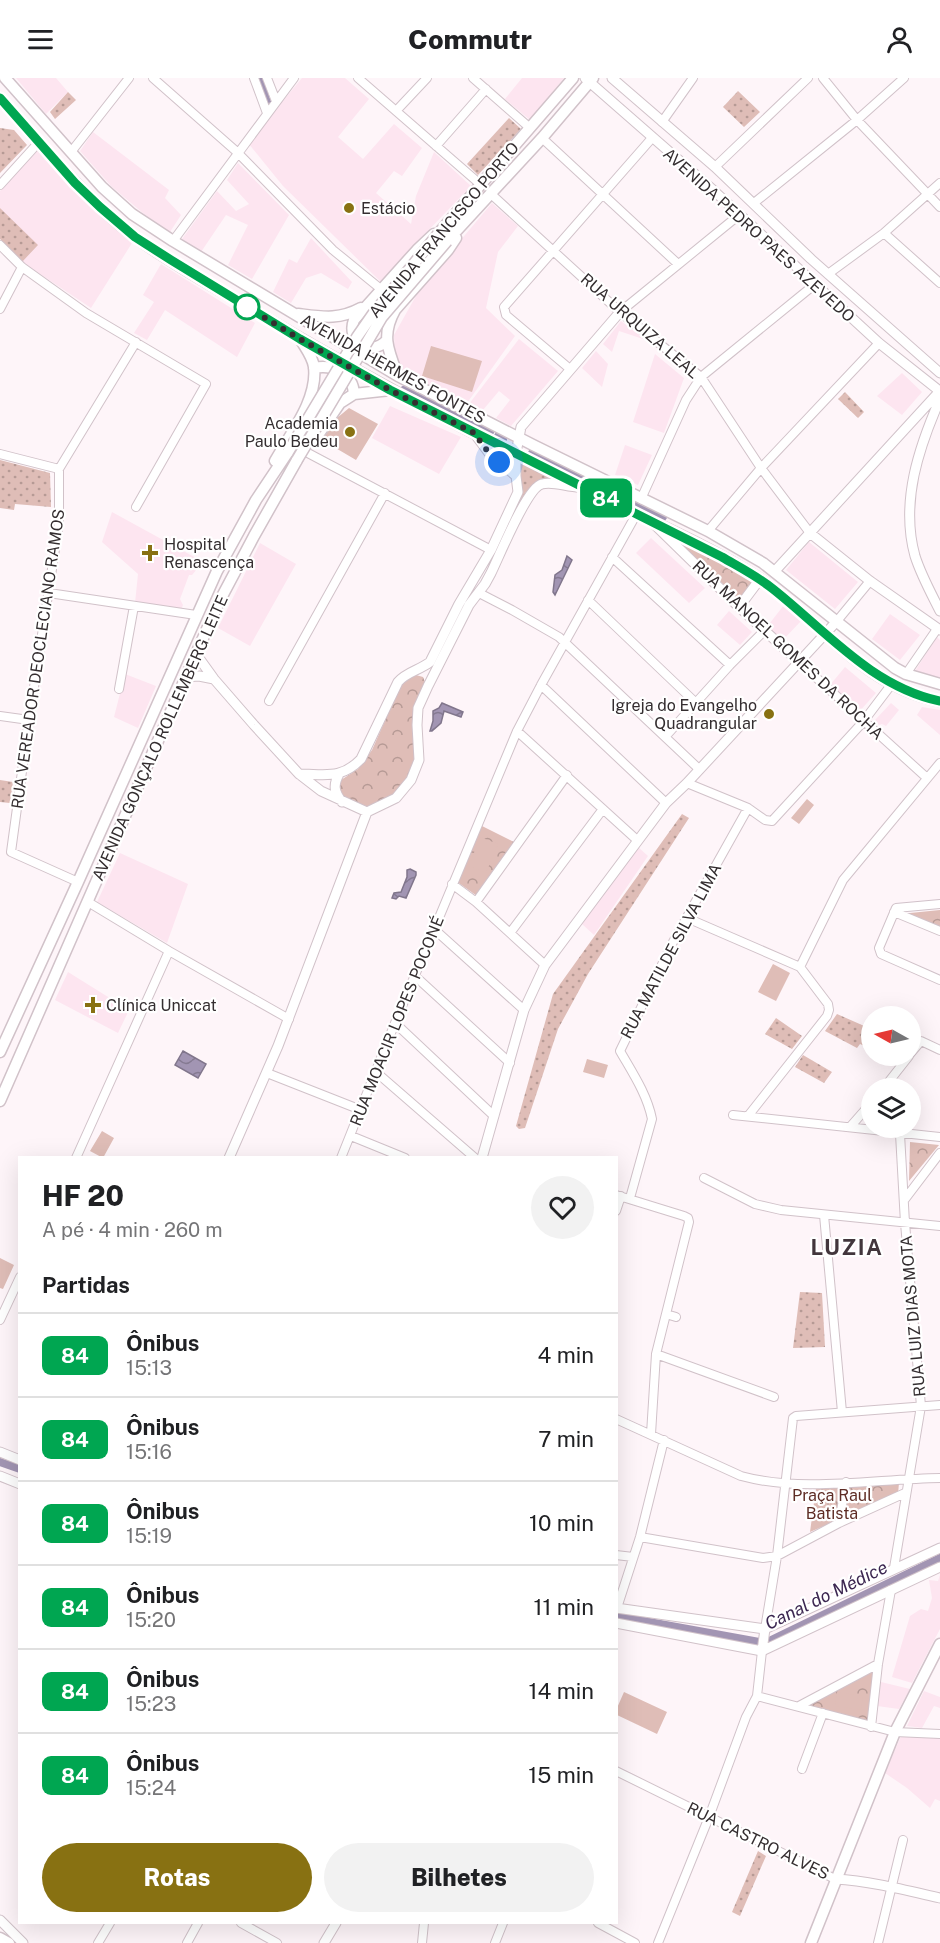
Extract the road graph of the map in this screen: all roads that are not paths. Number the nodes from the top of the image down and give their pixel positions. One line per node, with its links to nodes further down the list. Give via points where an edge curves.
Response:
1 (5, 78): 29 (main road, AVENIDA HERMES FONTES)
2 (129, 78): 29 (street)
3 (153, 78): 30 (street)
4 (254, 78): 21 (street)
5 (267, 78): 19 (street)
6 (294, 78): 19 (street)
7 (358, 78): 20 (street)
8 (427, 78): 20 (street)
9 (473, 78): 17 (street)
10 (573, 78): 24 (main road, AVENIDA FRANCISCO PORTO)
11 (612, 78): 23 (street, AVENIDA PEDRO PAES AZEVEDO)
12 (693, 78): 23 (street)
13 (808, 78): 31 (street)
14 (823, 78): 22 (street)
15 (904, 78): 22 (street)
16 (589, 79): 25 (main road, AVENIDA FRANCISCO PORTO); 26 (street, AVENIDA PEDRO PAES AZEVEDO)
17 (486, 89): 24 (street); 28 (street)
18 (0, 98): 27 (main road, AVENIDA HERMES FONTES)
19 (276, 101): 21 (street)
20 (396, 111): 28 (street)
21 (267, 113): 30 (street)
22 (857, 120): 39 (street); 40 (street)
23 (662, 122): 31 (street, AVENIDA PEDRO PAES AZEVEDO)
24 (530, 128): 35 (main road, AVENIDA FRANCISCO PORTO)
25 (542, 138): 37 (main road, AVENIDA FRANCISCO PORTO); 38 (street)
26 (652, 138): 36 (street, AVENIDA PEDRO PAES AZEVEDO); 38 (street)
27 (39, 142): 34 (street); 62 (main road, AVENIDA HERMES FONTES, via 75,183 135,237)
28 (436, 146): 35 (street)
29 (71, 152): 47 (main road, AVENIDA HERMES FONTES, via 102,188)
30 (237, 152): 47 (street); 57 (street, via 329,245)
31 (715, 167): 32 (street, AVENIDA PEDRO PAES AZEVEDO)
32 (729, 180): 36 (street, via 723,188); 40 (street, AVENIDA PEDRO PAES AZEVEDO)
33 (940, 183): 39 (street)
34 (0, 184)
35 (480, 184): 44 (main road, AVENIDA FRANCISCO PORTO)
36 (713, 189): 42 (street, AVENIDA PEDRO PAES AZEVEDO)
37 (492, 194): 43 (main road, AVENIDA FRANCISCO PORTO); 49 (street, RUA URQUIZA LEAL)
38 (602, 194): 49 (street); 51 (street)
39 (927, 194): 41 (street); 45 (street)
40 (754, 203): 50 (street, AVENIDA PEDRO PAES AZEVEDO)
41 (940, 207)
42 (739, 215): 51 (street); 53 (street, AVENIDA PEDRO PAES AZEVEDO)
43 (466, 220): 46 (main road, AVENIDA FRANCISCO PORTO); 63 (main road, via 448,250 395,310)
44 (445, 224): 46 (main road, AVENIDA FRANCISCO PORTO); 57 (main road)
45 (884, 232): 54 (street); 55 (street)
46 (443, 238): 76 (main road, AVENIDA FRANCISCO PORTO, bridge, via 373,314); 84 (main road, AVENIDA GONÇALO ROLLEMBERG LEITE, bridge, via 382,317)
47 (173, 241): 61 (main road, AVENIDA HERMES FONTES)
48 (0, 245): 52 (street)
49 (555, 250): 60 (street, RUA URQUIZA LEAL); 67 (street, via 504,311)
50 (811, 259): 53 (street, via 801,260); 54 (street, AVENIDA PEDRO PAES AZEVEDO)
51 (678, 264): 60 (street)
52 (22, 267): 59 (street); 64 (street, via 86,313)
53 (797, 269): 56 (street, AVENIDA PEDRO PAES AZEVEDO)
54 (828, 274): 68 (street, AVENIDA PEDRO PAES AZEVEDO)
55 (940, 283)
56 (814, 285): 65 (street, AVENIDA PEDRO PAES AZEVEDO); 70 (street)
57 (382, 290): 58 (main road)
58 (369, 303): 61 (main road, via 336,318); 63 (main road, via 354,320 354,339 373,348)
59 (0, 309)
60 (620, 312): 67 (street); 70 (street, RUA URQUIZA LEAL)
61 (293, 314): 69 (main road, AVENIDA HERMES FONTES)
62 (300, 339): 66 (main road); 71 (main road, AVENIDA HERMES FONTES)
63 (386, 341): 69 (main road)
64 (136, 342): 81 (street); 88 (street, via 206,384)
65 (879, 343): 72 (street, AVENIDA PEDRO PAES AZEVEDO); 80 (street)
66 (314, 368): 73 (main road, via 327,366 340,371 352,382); 87 (main road, via 312,395)
67 (570, 369): 75 (street, via 521,427)
68 (940, 373)
69 (398, 376): 75 (main road, AVENIDA HERMES FONTES)
70 (700, 377): 80 (street, RUA URQUIZA LEAL); 86 (street)
71 (390, 390): 73 (main road); 74 (main road, AVENIDA HERMES FONTES)
72 (939, 390): 93 (street); 104 (street, via 919,452 910,499 910,525 915,555)
73 (354, 394): 77 (main road, via 334,410)
74 (474, 433): 78 (main road, AVENIDA HERMES FONTES); 82 (street, via 489,453)
75 (518, 437): 78 (street); 86 (main road, AVENIDA HERMES FONTES)
76 (288, 452): 87 (main road, AVENIDA GONÇALO ROLLEMBERG LEITE)
77 (306, 452): 84 (main road); 85 (street)
78 (516, 453): 82 (street); 83 (main road, AVENIDA HERMES FONTES)
79 (0, 454): 81 (street)
80 (761, 468): 92 (street); 93 (street, RUA URQUIZA LEAL)
81 (59, 469): 99 (street, RUA VEREADOR DEOCLECIANO RAMOS, via 59,523)
82 (516, 476): 90 (street, via 518,492)
83 (585, 487): 89 (main road, AVENIDA HERMES FONTES); 90 (street, via 539,484)
84 (279, 492): 111 (main road, AVENIDA GONÇALO ROLLEMBERG LEITE, via 218,604)
85 (385, 494): 94 (street); 123 (street)
86 (641, 499): 92 (main road, AVENIDA HERMES FONTES)
87 (256, 500): 105 (main road, AVENIDA GONÇALO ROLLEMBERG LEITE)
88 (136, 507)
89 (637, 513): 91 (main road, AVENIDA HERMES FONTES); 95 (street, RUA MOACIR LOPES POCONÉ)
90 (513, 517): 94 (street); 100 (street, via 491,573)
91 (650, 520): 97 (main road, AVENIDA HERMES FONTES); 103 (street, RUA MANOEL GOMES DA ROCHA)
92 (708, 531): 96 (main road, AVENIDA HERMES FONTES)
93 (810, 534): 96 (street); 98 (street)
94 (491, 550): 114 (street, via 430,662)
95 (612, 557): 101 (street, RUA MOACIR LOPES POCONÉ); 113 (street)
96 (774, 572): 106 (main road, AVENIDA HERMES FONTES)
97 (760, 579): 103 (street); 109 (main road, AVENIDA HERMES FONTES)
98 (870, 581): 106 (street); 107 (street)
99 (49, 593): 102 (street); 127 (street, RUA VEREADOR DEOCLECIANO RAMOS)
100 (478, 593): 110 (street); 121 (street)
101 (588, 600): 110 (street, RUA MOACIR LOPES POCONÉ); 125 (street)
102 (134, 606): 105 (street); 122 (street)
103 (739, 607): 108 (street, RUA MANOEL GOMES DA ROCHA)
104 (940, 611)
105 (196, 615): 144 (main road, AVENIDA GONÇALO ROLLEMBERG LEITE)
106 (837, 621): 109 (street); 115 (main road, AVENIDA HERMES FONTES)
107 (939, 630): 115 (street)
108 (764, 631): 112 (street, RUA MANOEL GOMES DA ROCHA); 113 (street)
109 (825, 634): 112 (street); 120 (main road, AVENIDA HERMES FONTES)
110 (566, 642): 119 (street, RUA MOACIR LOPES POCONÉ); 130 (street)
111 (196, 654): 116 (main road, AVENIDA GONÇALO ROLLEMBERG LEITE); 117 (street)
112 (799, 662): 128 (street, RUA MANOEL GOMES DA ROCHA); 132 (street)
113 (730, 665): 125 (street)
114 (412, 672): 121 (street, via 422,675); 134 (street, via 400,678 360,759)
115 (906, 674): 118 (main road, AVENIDA HERMES FONTES)
116 (185, 677): 117 (street); 146 (main road, AVENIDA GONÇALO ROLLEMBERG LEITE)
117 (214, 679): 133 (street)
118 (940, 684)
119 (541, 685): 129 (street, RUA MOACIR LOPES POCONÉ); 139 (street)
120 (891, 685): 124 (main road, AVENIDA HERMES FONTES); 128 (street)
121 (428, 686): 142 (street, via 417,715 416,769 403,792)
122 (119, 689)
123 (269, 701)
124 (940, 701)
125 (696, 703): 130 (street)
126 (0, 716): 127 (street)
127 (29, 720): 144 (street, RUA VEREADOR DEOCLECIANO RAMOS, via 11,852)
128 (863, 722): 136 (street, RUA MANOEL GOMES DA ROCHA); 140 (street, via 772,821)
129 (517, 731): 135 (street); 145 (street, RUA MOACIR LOPES POCONÉ)
130 (664, 737): 132 (street)
131 (940, 763): 136 (street)
132 (699, 769): 137 (street)
133 (299, 774): 134 (street); 138 (street, via 313,787)
134 (339, 774): 138 (street, via 334,789)
135 (567, 775): 141 (street); 147 (street)
136 (927, 778): 156 (street, via 843,880)
137 (687, 783): 139 (street); 140 (street)
138 (342, 802): 142 (street)
139 (666, 802): 143 (street)
140 (748, 808): 150 (street, RUA MATILDE SILVA LIMA)
141 (603, 809): 143 (street); 153 (street)
142 (367, 813): 160 (street)
143 (637, 840): 155 (street)
144 (78, 882): 164 (main road, AVENIDA GONÇALO ROLLEMBERG LEITE)
145 (452, 884): 147 (street); 151 (street, RUA MOACIR LOPES POCONÉ)
146 (88, 902): 154 (street); 170 (main road, AVENIDA GONÇALO ROLLEMBERG LEITE)
147 (476, 902): 153 (street)
148 (940, 904): 149 (street, via 899,907)
149 (894, 912): 152 (street); 158 (street, via 879,948 881,954)
150 (687, 918): 156 (street); 191 (street, RUA MATILDE SILVA LIMA, via 620,1050 652,1119)
151 (434, 929): 157 (street, RUA MOACIR LOPES POCONÉ); 159 (street)
152 (940, 931)
153 (510, 933): 155 (street)
154 (169, 951): 160 (street); 183 (street)
155 (545, 966): 159 (street)
156 (800, 967): 175 (street, via 830,1010)
157 (415, 976): 161 (street, RUA MOACIR LOPES POCONÉ); 165 (street)
158 (940, 980)
159 (524, 1010): 165 (street)
160 (289, 1019): 168 (street)
161 (395, 1023): 167 (street, RUA MOACIR LOPES POCONÉ); 174 (street)
162 (921, 1041): 163 (street)
163 (940, 1050)
164 (0, 1052)
165 (510, 1063): 174 (street)
166 (901, 1066): 169 (street)
167 (376, 1072): 171 (street, RUA MOACIR LOPES POCONÉ); 187 (street)
168 (267, 1073): 171 (street); 184 (street)
169 (892, 1078)
170 (0, 1101)
171 (361, 1110): 178 (street, RUA MOACIR LOPES POCONÉ)
172 (861, 1114): 176 (street)
173 (733, 1115): 175 (street)
174 (494, 1116): 188 (street)
175 (748, 1116): 176 (street)
176 (850, 1127): 177 (street)
177 (861, 1129)
178 (351, 1136): 185 (street, RUA MOACIR LOPES POCONÉ); 186 (street)
179 (921, 1136): 180 (street)
180 (940, 1137)
181 (900, 1138): 192 (street, RUA LUIZ DIAS MOTA)
182 (940, 1153): 192 (street)
183 (77, 1156)
184 (230, 1156)
185 (342, 1156)
186 (400, 1156)
187 (473, 1156)
188 (483, 1156)
189 (704, 1178): 193 (street, via 755,1204)
190 (619, 1195): 191 (street)
191 (630, 1198): 197 (street, via 688,1218)
192 (905, 1199): 194 (street, RUA LUIZ DIAS MOTA)
193 (824, 1215): 194 (street); 204 (street)
194 (905, 1223): 195 (street); 203 (street, RUA LUIZ DIAS MOTA)
195 (940, 1226)
196 (18, 1281): 199 (street)
197 (666, 1314): 198 (street); 200 (street)
198 (676, 1317)
199 (0, 1320)
200 (656, 1354): 201 (street); 206 (street)
201 (774, 1397)
202 (940, 1405): 203 (street)
203 (921, 1406): 204 (street); 211 (street, RUA LUIZ DIAS MOTA)
204 (842, 1412): 215 (street, via 793,1418)
205 (618, 1420): 206 (street)
206 (651, 1434): 207 (street)
207 (664, 1440): 215 (street, via 741,1476); 218 (street)
208 (0, 1452): 209 (street)
209 (18, 1459)
210 (0, 1476): 214 (street)
211 (908, 1478): 212 (street); 213 (street); 216 (street, RUA LUIZ DIAS MOTA)
212 (940, 1478)
213 (846, 1482): 215 (street); 217 (street)
214 (18, 1483)
215 (785, 1485): 221 (street)
216 (905, 1493): 217 (street); 223 (street, RUA LUIZ DIAS MOTA)
217 (839, 1523): 221 (street)
218 (640, 1537): 221 (street, via 763,1558); 222 (street)
219 (940, 1548): 223 (street)
220 (618, 1555): 222 (street)
221 (777, 1556): 229 (street)
222 (633, 1557): 226 (street)
223 (894, 1568): 229 (street)
224 (940, 1568): 225 (street)
225 (891, 1590): 231 (street); 232 (street)
226 (618, 1605)
227 (618, 1608): 229 (street)
228 (618, 1623): 231 (street)
229 (765, 1630): 231 (street)
230 (940, 1644): 237 (main road)
231 (763, 1650): 233 (street)
232 (878, 1664): 234 (street); 236 (street)
233 (757, 1696): 234 (street); 241 (street)
234 (799, 1706): 235 (street)
235 (824, 1713): 236 (street); 239 (street)
236 (871, 1727): 237 (street)
237 (895, 1732): 238 (street); 243 (main road)
238 (940, 1734)
239 (802, 1769)
240 (618, 1772): 241 (street, RUA CASTRO ALVES)
241 (709, 1817): 243 (street, RUA CASTRO ALVES); 265 (street)
242 (903, 1840): 244 (street)
243 (835, 1879): 244 (street, RUA CASTRO ALVES); 266 (main road)
244 (892, 1886): 245 (street, RUA CASTRO ALVES); 267 (street)
245 (940, 1898)
246 (0, 1920): 256 (street)
247 (109, 1924): 257 (street)
248 (197, 1924): 258 (street)
249 (243, 1924): 259 (street)
250 (424, 1924): 262 (street)
251 (503, 1924): 263 (street)
252 (600, 1924): 264 (street)
253 (335, 1925): 260 (street); 261 (street)
254 (0, 1938): 255 (main road)
255 (9, 1943)
256 (23, 1943)
257 (98, 1943)
258 (187, 1943)
259 (277, 1943)
260 (324, 1943)
261 (332, 1943)
262 (422, 1943)
263 (495, 1943)
264 (635, 1943)
265 (658, 1943)
266 (811, 1943)
267 (878, 1943)

